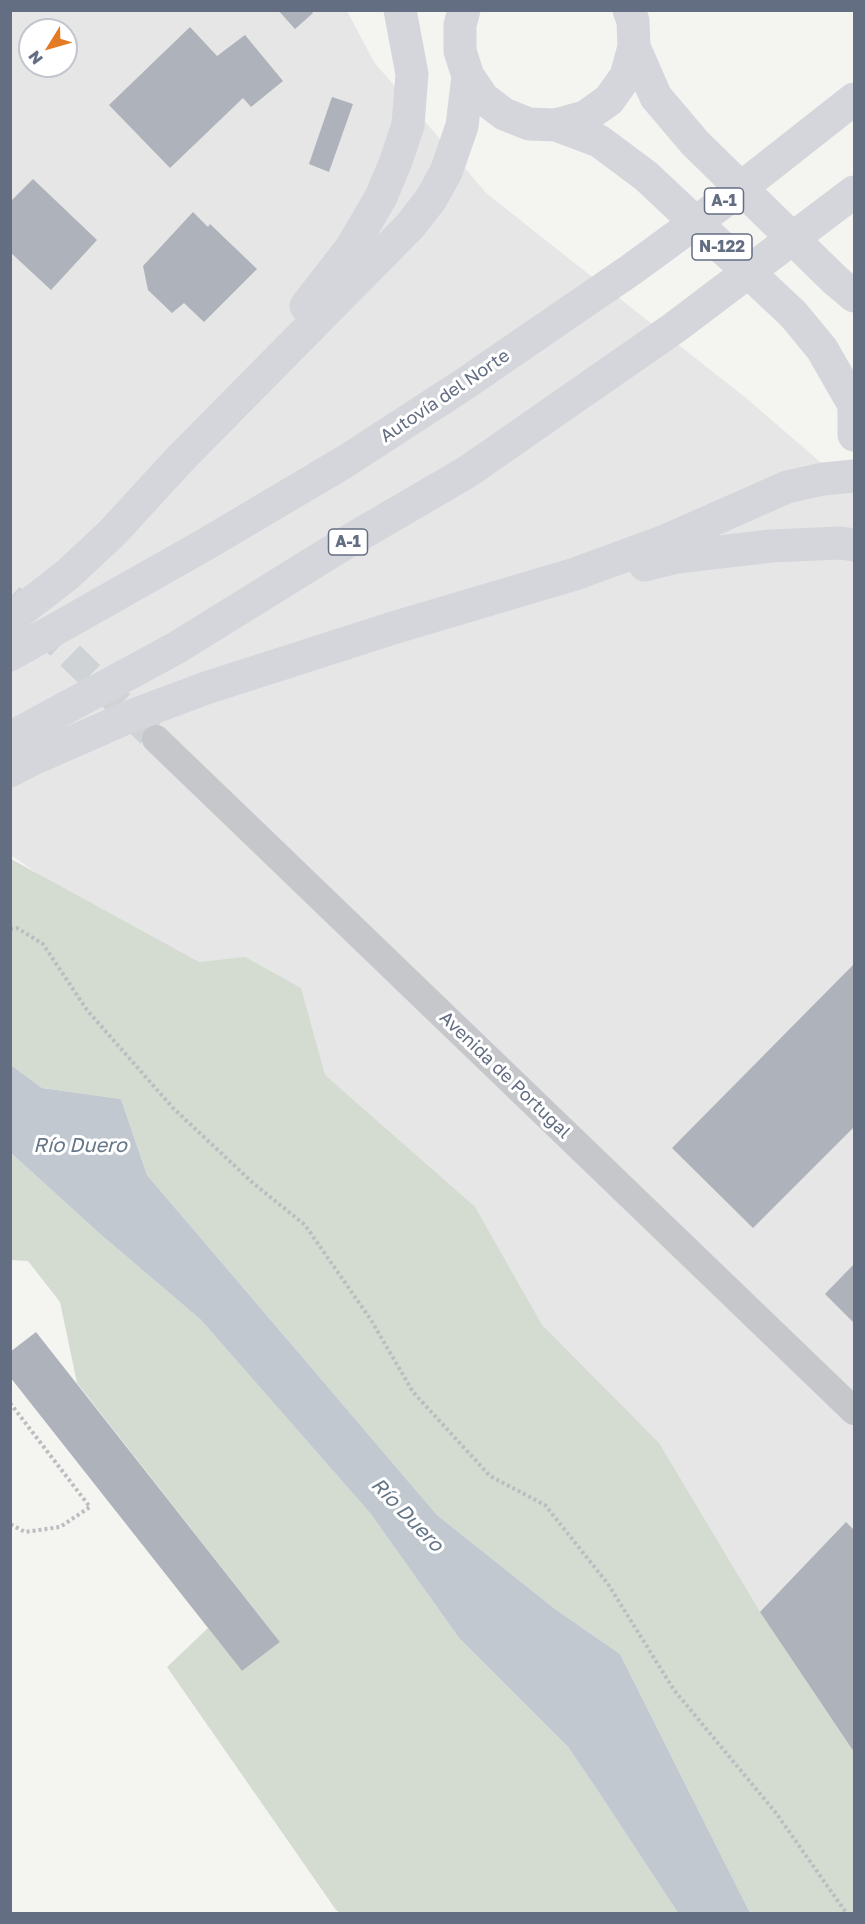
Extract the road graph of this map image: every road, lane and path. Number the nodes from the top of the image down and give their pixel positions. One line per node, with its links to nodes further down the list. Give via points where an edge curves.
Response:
1 (400, 10): 12 (highway, via 412,74 408,124 381,197 351,248)
2 (464, 10): 5 (highway, N-122, via 460,51)
3 (629, 10): 4 (highway, N-122)
4 (634, 47): 7 (highway, N-122, via 626,76 609,100 585,117); 9 (highway, N-122, via 656,97 695,143)
5 (468, 76): 7 (highway, N-122, via 483,98 504,114 530,124); 12 (highway, via 462,126 446,172 411,226)
6 (855, 99): 17 (highway, Autovía del Norte / A-1, via 632,270 463,385 346,461)
7 (556, 125): 10 (highway, N-122, via 599,141 664,192 793,314 822,349)
8 (855, 192): 18 (highway, A-1, via 674,328 467,472 176,648)
9 (855, 296)
10 (854, 404): 11 (highway, N-122)
11 (855, 435)
12 (180, 459): 16 (highway, via 112,533 67,575)
13 (855, 476): 15 (highway, via 787,487 665,541)
14 (855, 545): 15 (highway, via 771,546 677,556 614,574)
15 (575, 574): 20 (highway, via 206,688 131,716)
16 (10, 619)
17 (10, 655)
18 (10, 738)
19 (156, 739): 23 (street, Avenida de Portugal)
20 (10, 771)
21 (10, 929): 25 (path, via 17,928 43,944 87,1010 173,1108 305,1226 371,1320 413,1392 482,1468 545,1505 608,1584 674,1690 776,1813)
22 (10, 1403): 24 (path, via 90,1507 60,1527 25,1532)
23 (855, 1411)
24 (10, 1524)
25 (847, 1914)

